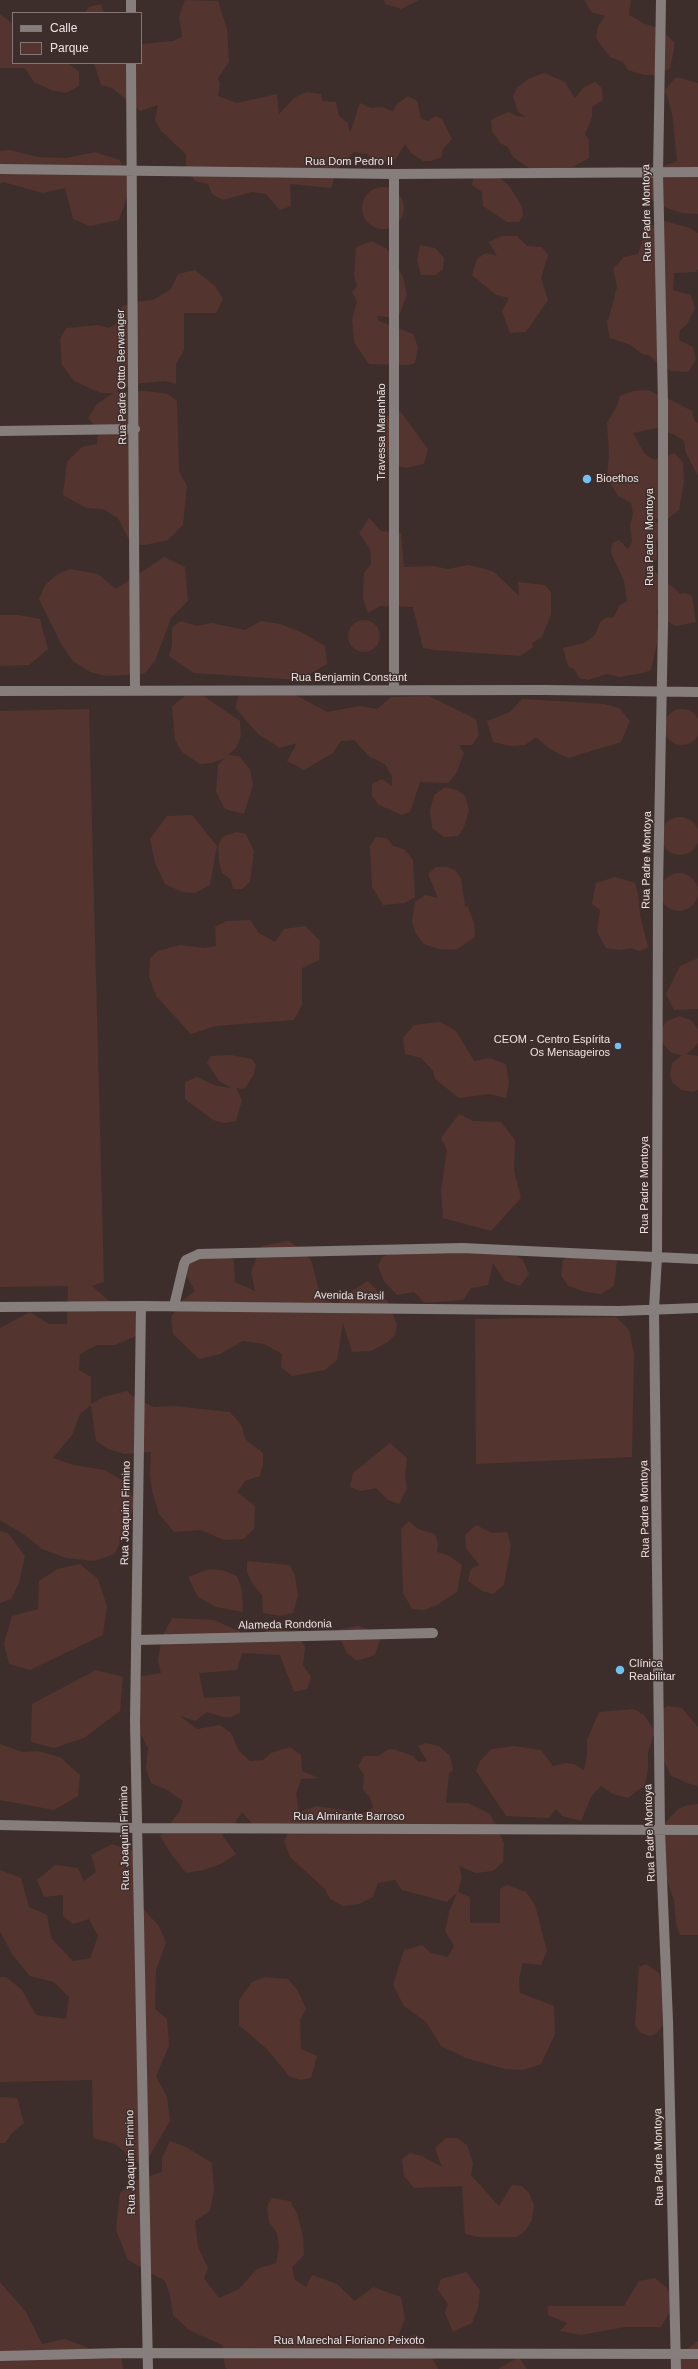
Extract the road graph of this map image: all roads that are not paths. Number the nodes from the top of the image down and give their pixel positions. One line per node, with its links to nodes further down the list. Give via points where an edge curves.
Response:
1 (131, 0): 3 (street)
2 (661, 0): 8 (street, Rua Padre Montoya)
3 (131, 12)
4 (132, 64): 6 (street, Rua Padre Ottto Berwanger)
5 (0, 169): 6 (street, Rua Dom Pedro II)
6 (132, 172): 9 (street, Rua Dom Pedro II); 10 (street, Rua Padre Ottto Berwanger)
7 (698, 172): 8 (street, Rua Dom Pedro II)
8 (658, 173): 9 (street, Rua Dom Pedro II); 15 (street, Rua Padre Montoya, via 663,402)
9 (394, 174): 13 (street, Travessa Maranhão)
10 (135, 429): 11 (street); 12 (street, Rua Padre Ottto Berwanger)
11 (0, 431)
12 (135, 690): 13 (street, Rua Benjamin Constant); 14 (street, Rua Benjamin Constant)
13 (394, 690): 15 (street, Rua Benjamin Constant)
14 (0, 691)
15 (662, 692): 16 (street, Rua Benjamin Constant); 17 (street, Rua Padre Montoya, via 658,896)
16 (698, 692)
17 (657, 1257): 18 (street); 20 (street, via 462,1248 199,1254 186,1260 184,1264); 23 (street, Rua Padre Montoya)
18 (698, 1259)
19 (140, 1306): 20 (street, Avenida Brasil); 21 (street, Avenida Brasil); 25 (street, Rua Joaquim Firmino)
20 (174, 1306): 23 (street, Avenida Brasil, via 619,1311)
21 (0, 1307)
22 (698, 1308): 23 (street, Avenida Brasil)
23 (654, 1309): 29 (street, Rua Padre Montoya)
24 (433, 1634): 25 (street, Alameda Rondonia)
25 (136, 1640): 27 (street, Rua Joaquim Firmino)
26 (0, 1825): 27 (street, Rua Almirante Barroso)
27 (136, 1828): 29 (street, Rua Almirante Barroso); 30 (street, Rua Joaquim Firmino)
28 (698, 1830): 29 (street, Rua Almirante Barroso)
29 (660, 1831): 31 (street, Rua Padre Montoya, via 668,2022)
30 (148, 2353): 31 (street, Rua Marechal Floriano Peixoto); 33 (street, Rua Marechal Floriano Peixoto); 34 (street, Rua Joaquim Firmino)
31 (676, 2353): 32 (street, Rua Marechal Floriano Peixoto); 35 (street, Rua Padre Montoya)
32 (698, 2354)
33 (0, 2356)
34 (148, 2369)
35 (676, 2369)

